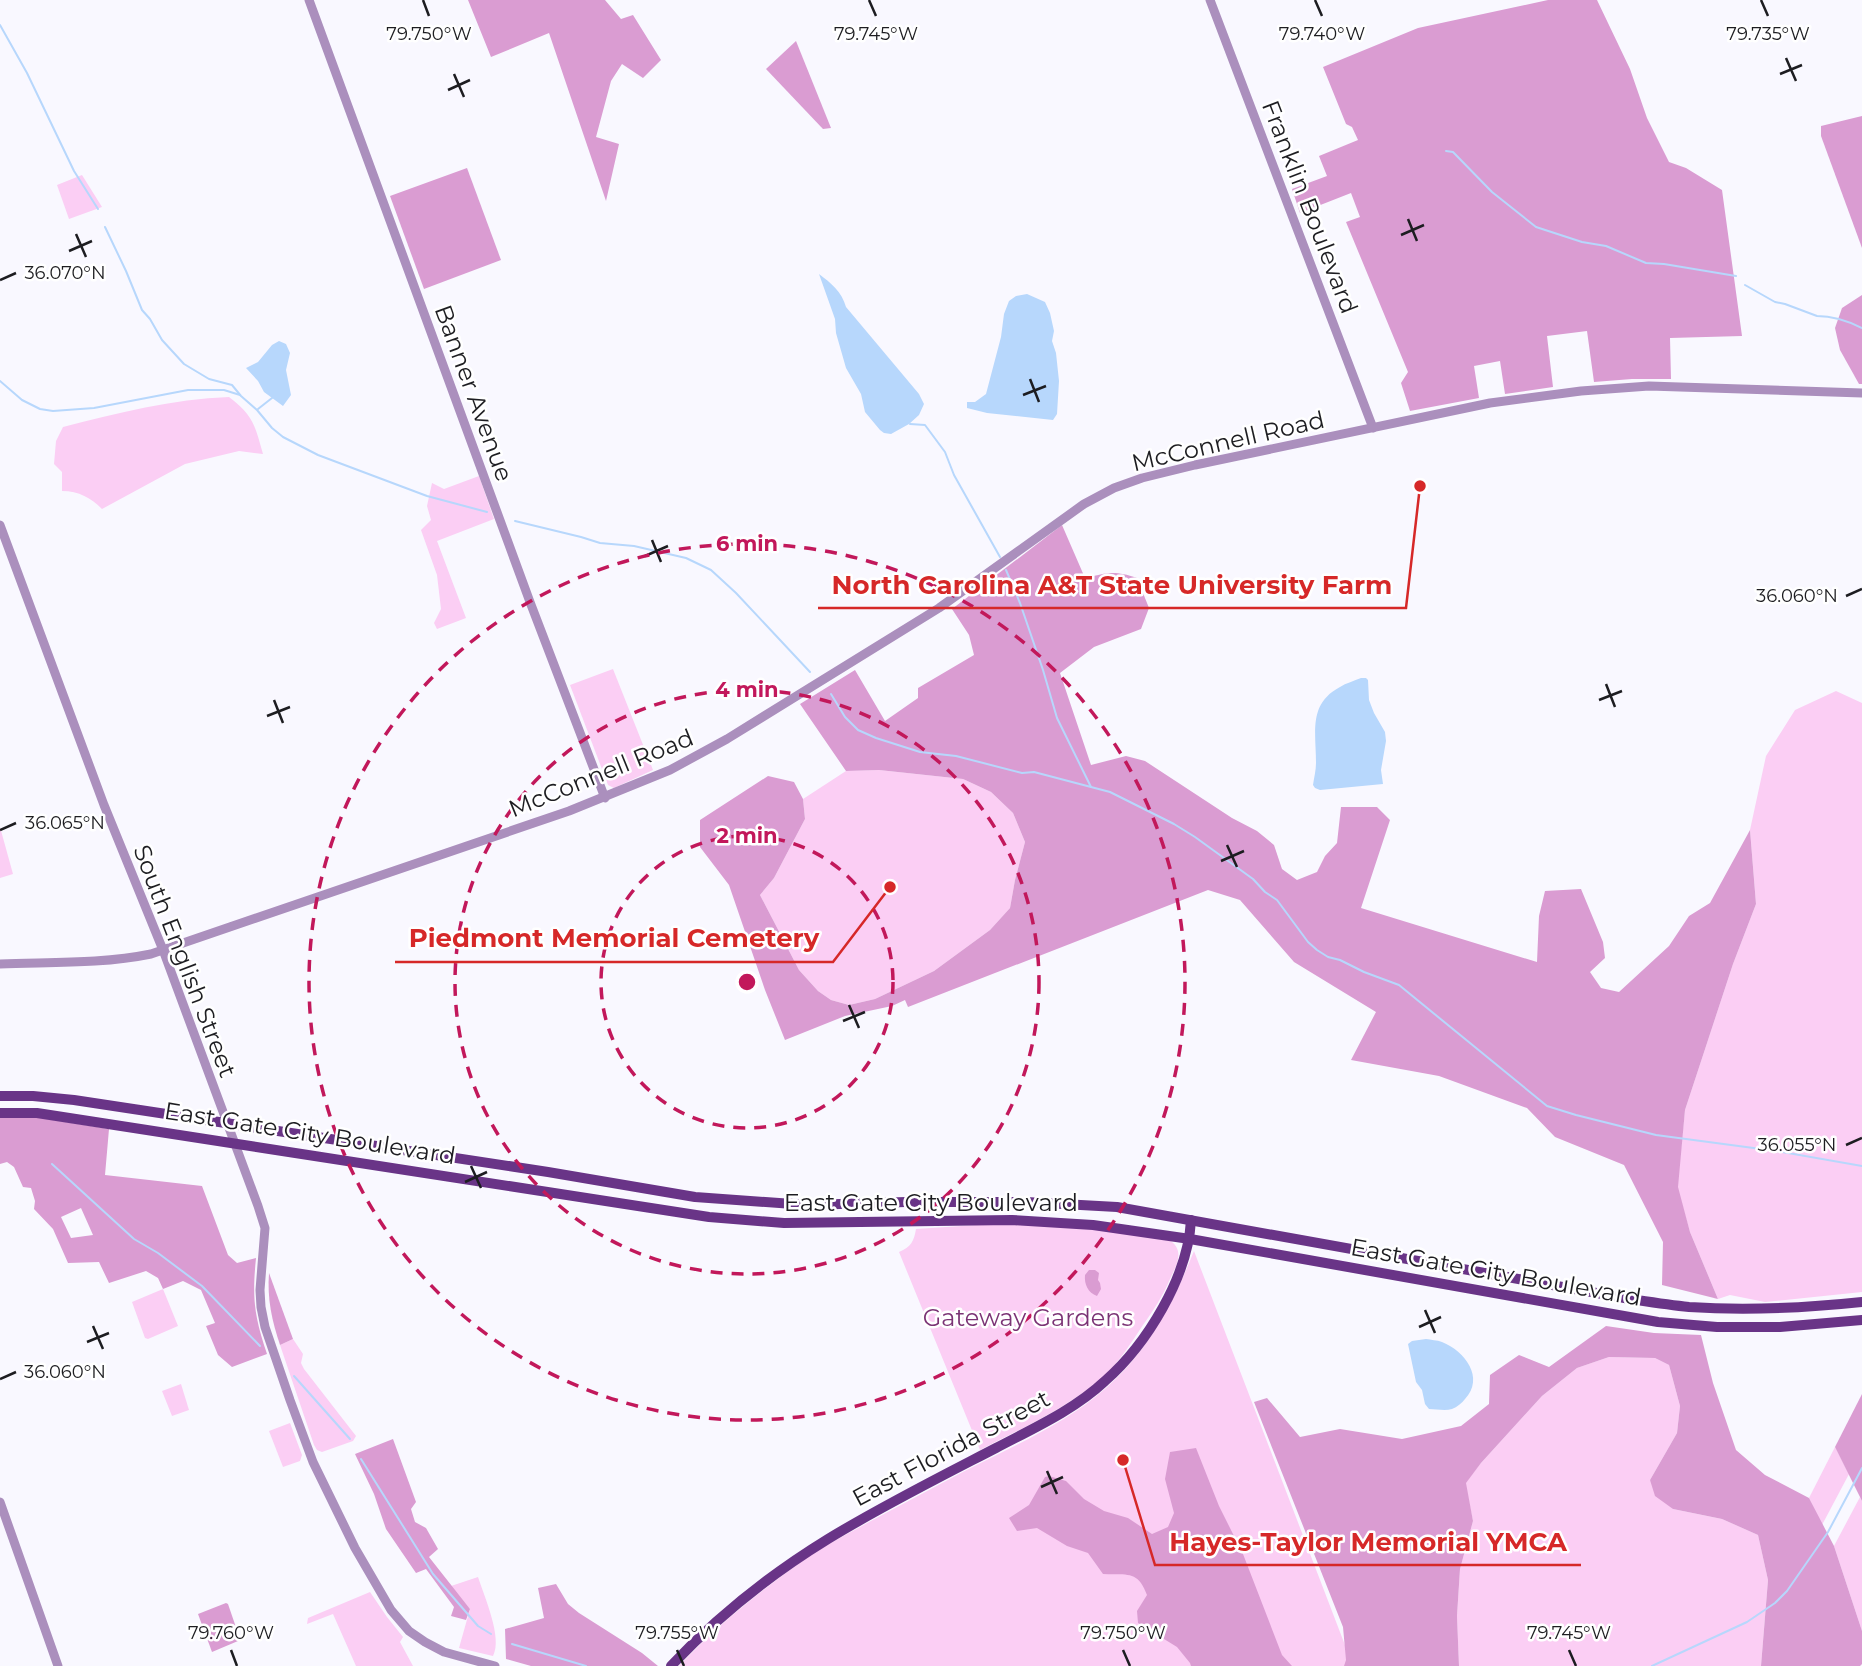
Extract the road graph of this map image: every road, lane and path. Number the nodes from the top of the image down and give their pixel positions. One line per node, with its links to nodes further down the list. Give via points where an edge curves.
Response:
1 (309, 0): 6 (street, Banner Avenue)
2 (1210, 0): 4 (street, Franklin Boulevard)
3 (1862, 393): 4 (street, McConnell Road, via 1618,387 1496,402)
4 (1373, 428): 6 (street, McConnell Road, via 1160,473 1114,488 1064,517 912,626 727,739)
5 (0, 525): 7 (street, South English Street)
6 (605, 798): 7 (street, McConnell Road)
7 (163, 950): 8 (street, McConnell Road, via 128,958); 11 (street, South English Street)
8 (0, 964)
9 (0, 1096): 11 (main road, East Gate City Boulevard, via 74,1100)
10 (0, 1113): 12 (main road, East Gate City Boulevard, via 37,1113)
11 (227, 1123): 12 (main road, via 224,1131 216,1134); 13 (main road, East Gate City Boulevard); 14 (street, South English Street)
12 (167, 1132): 14 (main road, East Gate City Boulevard)
13 (292, 1133): 14 (main road, via 243,1132); 15 (main road, East Gate City Boulevard)
14 (234, 1142): 17 (main road, East Gate City Boulevard); 29 (street, South English Street, via 265,1228 260,1290 265,1327 313,1462 355,1548 409,1631 444,1652)
15 (548, 1172): 16 (main road, East Gate City Boulevard); 17 (main road, via 547,1180 539,1184)
16 (608, 1183): 18 (main road, via 566,1182); 19 (main road, East Gate City Boulevard, via 695,1197 807,1205 1026,1202)
17 (495, 1184): 18 (main road, East Gate City Boulevard)
18 (557, 1194): 20 (main road, East Gate City Boulevard, via 709,1217 784,1223)
19 (1106, 1206): 20 (main road, via 1091,1210 1003,1209 991,1215); 21 (main road, East Gate City Boulevard)
20 (991, 1220): 22 (main road, East Gate City Boulevard, via 1093,1224)
21 (1191, 1220): 22 (main road, East Florida Street); 24 (main road, East Gate City Boulevard, via 1630,1299 1690,1307)
22 (1190, 1238): 26 (main road, East Gate City Boulevard, via 1658,1322); 30 (main road, East Florida Street, via 1155,1321 1105,1382 1058,1415 789,1564 696,1639)
23 (1862, 1302): 24 (main road, East Gate City Boulevard)
24 (1751, 1308): 26 (main road)
25 (1862, 1320): 26 (main road, East Gate City Boulevard)
26 (1751, 1328)
27 (0, 1502): 28 (street)
28 (58, 1666)
29 (495, 1666)
30 (671, 1666)

